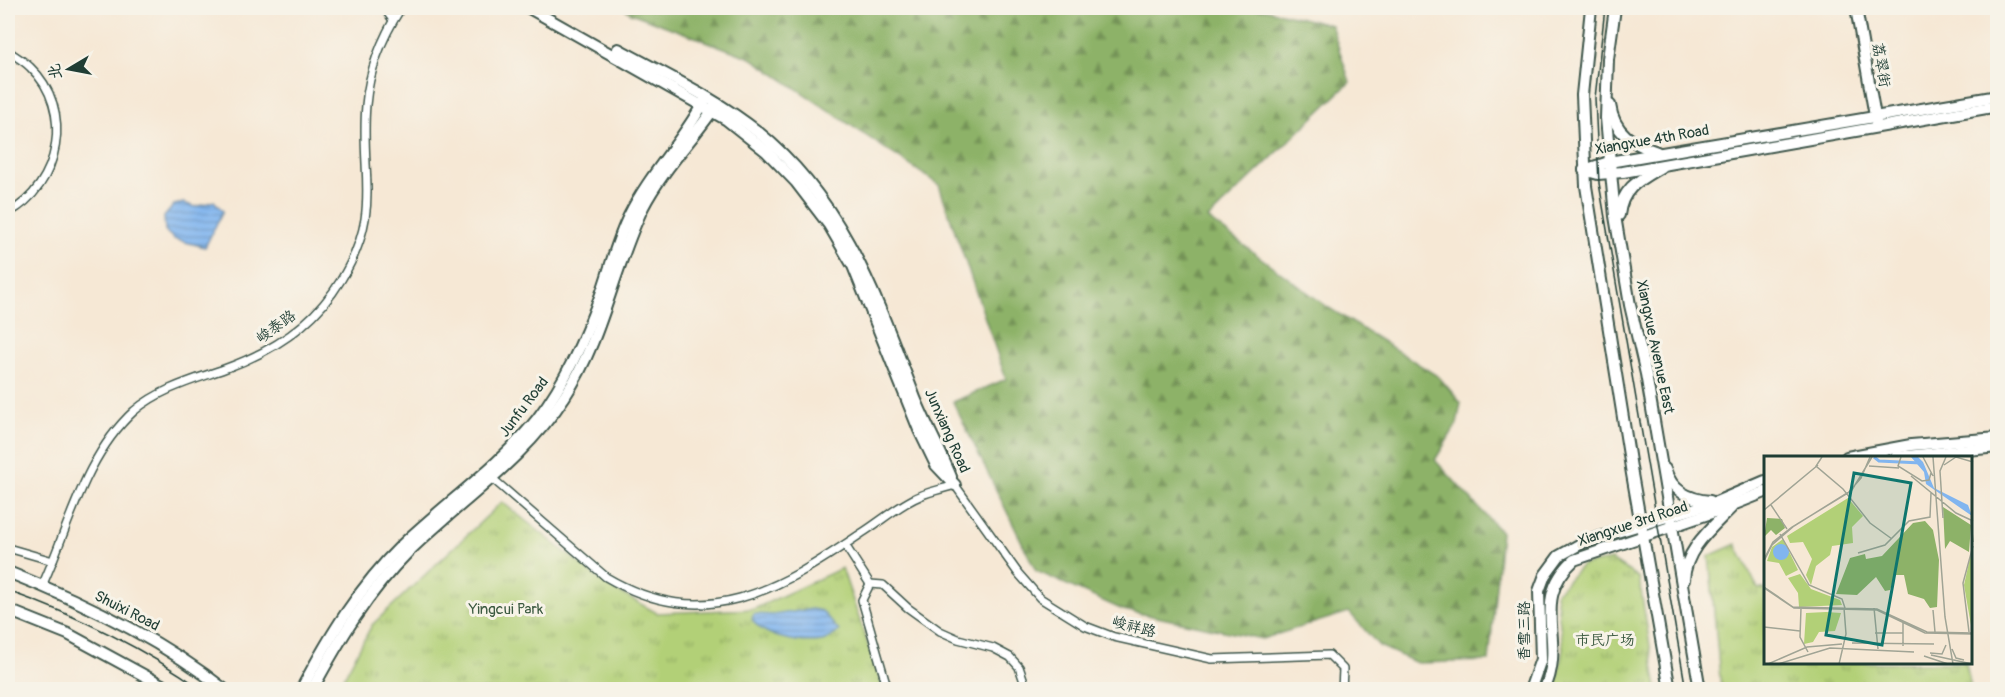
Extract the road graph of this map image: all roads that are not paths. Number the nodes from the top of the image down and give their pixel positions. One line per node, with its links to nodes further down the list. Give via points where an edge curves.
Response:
1 (384, 8): 8 (street)
2 (401, 8): 8 (street, 峻泰路)
3 (529, 8): 12 (street, Junxiang Road)
4 (541, 8): 12 (street, Junxiang Road)
5 (1591, 8): 19 (street, via 1582,95)
6 (1615, 8): 10 (street, Xiangxue Avenue East)
7 (1856, 8): 14 (street, 荔翠街)
8 (393, 20): 39 (street, 峻泰路, via 377,58 366,105 367,214 358,249 340,281 322,308 291,336 268,350 161,392 135,410 97,457)
9 (8, 51): 21 (street, via 31,67 47,90 56,117 55,154 45,178)
10 (1607, 84): 16 (street, via 1611,112 1622,134 1640,147); 17 (street, Xiangxue Avenue East)
11 (1998, 96): 14 (street, Xiangxue 4th Road)
12 (709, 105): 28 (street, Junfu Road, via 644,206 597,331 565,396 530,442); 30 (street, Junxiang Road, via 759,133 786,157 845,233 876,296 916,400); 47 (street, Junfu Road, via 647,183 629,214 584,337 558,389 501,460 419,529 371,578 344,615)
13 (1998, 106): 15 (street, Xiangxue 4th Road)
14 (1875, 115): 15 (street, 荔翠街); 16 (street, Xiangxue 4th Road)
15 (1877, 127): 18 (street, Xiangxue 4th Road)
16 (1661, 153): 17 (street, Xiangxue 4th Road)
17 (1609, 162): 19 (street, Xiangxue 4th Road); 20 (street, Xiangxue Avenue East)
18 (1666, 164): 20 (street, Xiangxue 4th Road); 22 (street, via 1626,190 1619,214)
19 (1584, 170): 20 (street, Xiangxue 4th Road); 35 (street)
20 (1610, 173): 22 (street, Xiangxue Avenue East)
21 (8, 213)
22 (1618, 243): 25 (street, Xiangxue Avenue East)
23 (1998, 438): 26 (street, via 1922,444)
24 (1998, 447): 27 (street)
25 (1659, 449): 32 (street, via 1676,489 1689,497); 34 (street, Xiangxue Avenue East)
26 (1853, 456)
27 (1906, 456)
28 (493, 480): 37 (street, via 606,577 626,589 686,605 752,596 799,575); 48 (street, Junfu Road, via 391,569 345,630)
29 (1764, 482): 32 (street, Xiangxue 3rd Road)
30 (955, 485): 37 (street, via 918,496); 51 (street, 峻祥路, via 1040,598 1085,626 1114,637 1212,659 1329,655 1343,669)
31 (1764, 492): 33 (street, Xiangxue 3rd Road)
32 (1716, 502): 34 (street, Xiangxue 3rd Road)
33 (1735, 505): 34 (street, Xiangxue 3rd Road); 43 (street, via 1689,558 1684,577)
34 (1670, 522): 35 (street, Xiangxue 3rd Road); 36 (street, Xiangxue 3rd Road); 43 (street, Xiangxue Avenue East)
35 (1641, 524): 36 (street); 52 (street, 香雪三路, via 1573,547 1552,564 1539,591 1541,659)
36 (1643, 537): 53 (street, Xiangxue 3rd Road, via 1587,553 1559,574 1550,598 1553,665); 54 (street)
37 (845, 545): 41 (street)
38 (8, 548): 39 (street)
39 (53, 561): 42 (street, 峻泰路)
40 (8, 572): 42 (street, Shuixi Road)
41 (870, 584): 49 (street, via 862,600); 50 (street, via 883,585 940,631 1010,657 1019,667)
42 (42, 586): 46 (street, Shuixi Road, via 174,653)
43 (1685, 600): 55 (street, Xiangxue Avenue East)
44 (8, 610): 45 (street, via 68,634)
45 (171, 690)
46 (225, 690)
47 (301, 690)
48 (312, 690)
49 (888, 690)
50 (1027, 690)
51 (1342, 690)
52 (1530, 690)
53 (1544, 690)
54 (1670, 690)
55 (1700, 690)

